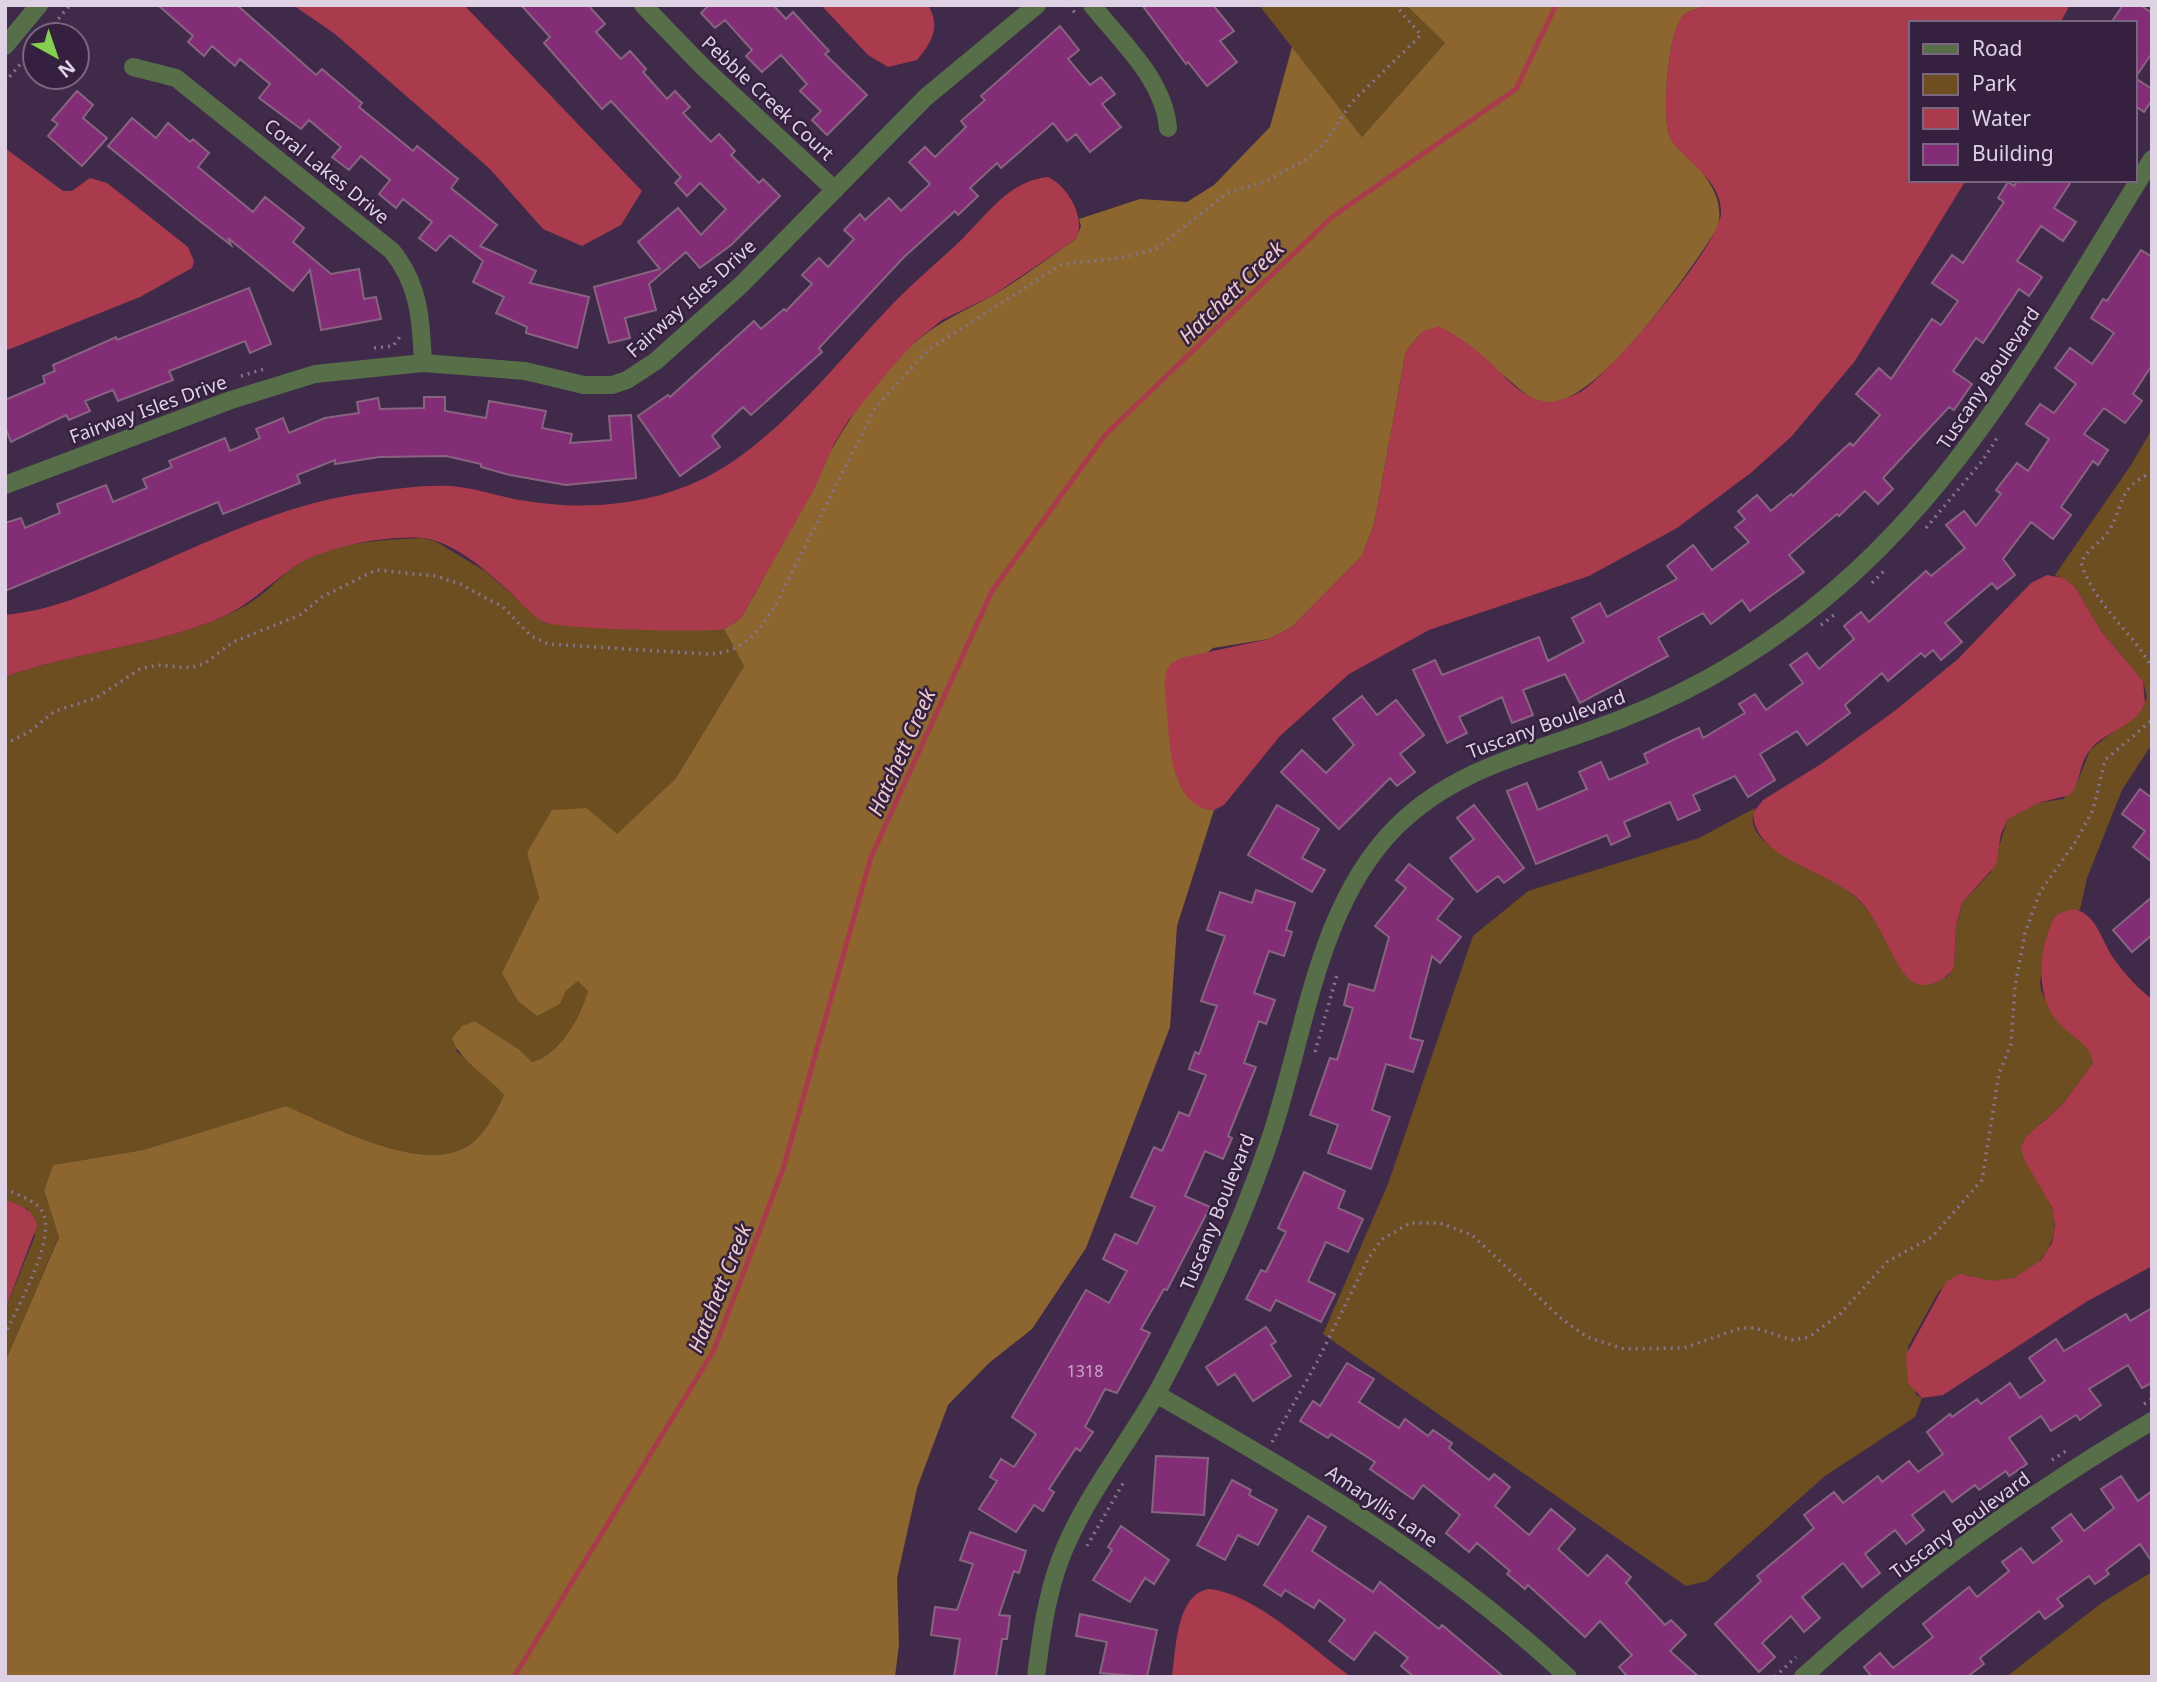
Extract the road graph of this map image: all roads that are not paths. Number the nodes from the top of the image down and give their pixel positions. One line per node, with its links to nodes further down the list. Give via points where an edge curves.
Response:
1 (39, 5): 5 (street)
2 (643, 5): 9 (street, Pebble Creek Court)
3 (1037, 5): 9 (street, Fairway Isles Drive, via 926,97)
4 (1092, 5): 7 (street, via 1152,81 1165,104)
5 (5, 46)
6 (133, 67): 10 (street, Coral Lakes Drive, via 176,78 392,251 417,297)
7 (1168, 128)
8 (2152, 159): 12 (street, Tuscany Boulevard, via 1970,446 1912,517 1849,579 1780,634 1705,680 1628,717 1503,759 1451,784 1425,800 1377,847 1338,911 1267,1147 1225,1254)
9 (835, 190): 10 (street, Fairway Isles Drive, via 714,310 649,367 627,380 584,385 524,371)
10 (424, 363): 11 (street, Fairway Isles Drive, via 344,369 290,381)
11 (5, 485)
12 (1156, 1394): 14 (street, Tuscany Boulevard, via 1061,1558 1045,1613); 15 (street, Amaryllis Lane, via 1314,1484 1406,1545)
13 (2152, 1421): 16 (street, Tuscany Boulevard, via 1954,1553)
14 (1037, 1677)
15 (1568, 1677)
16 (1802, 1677)

